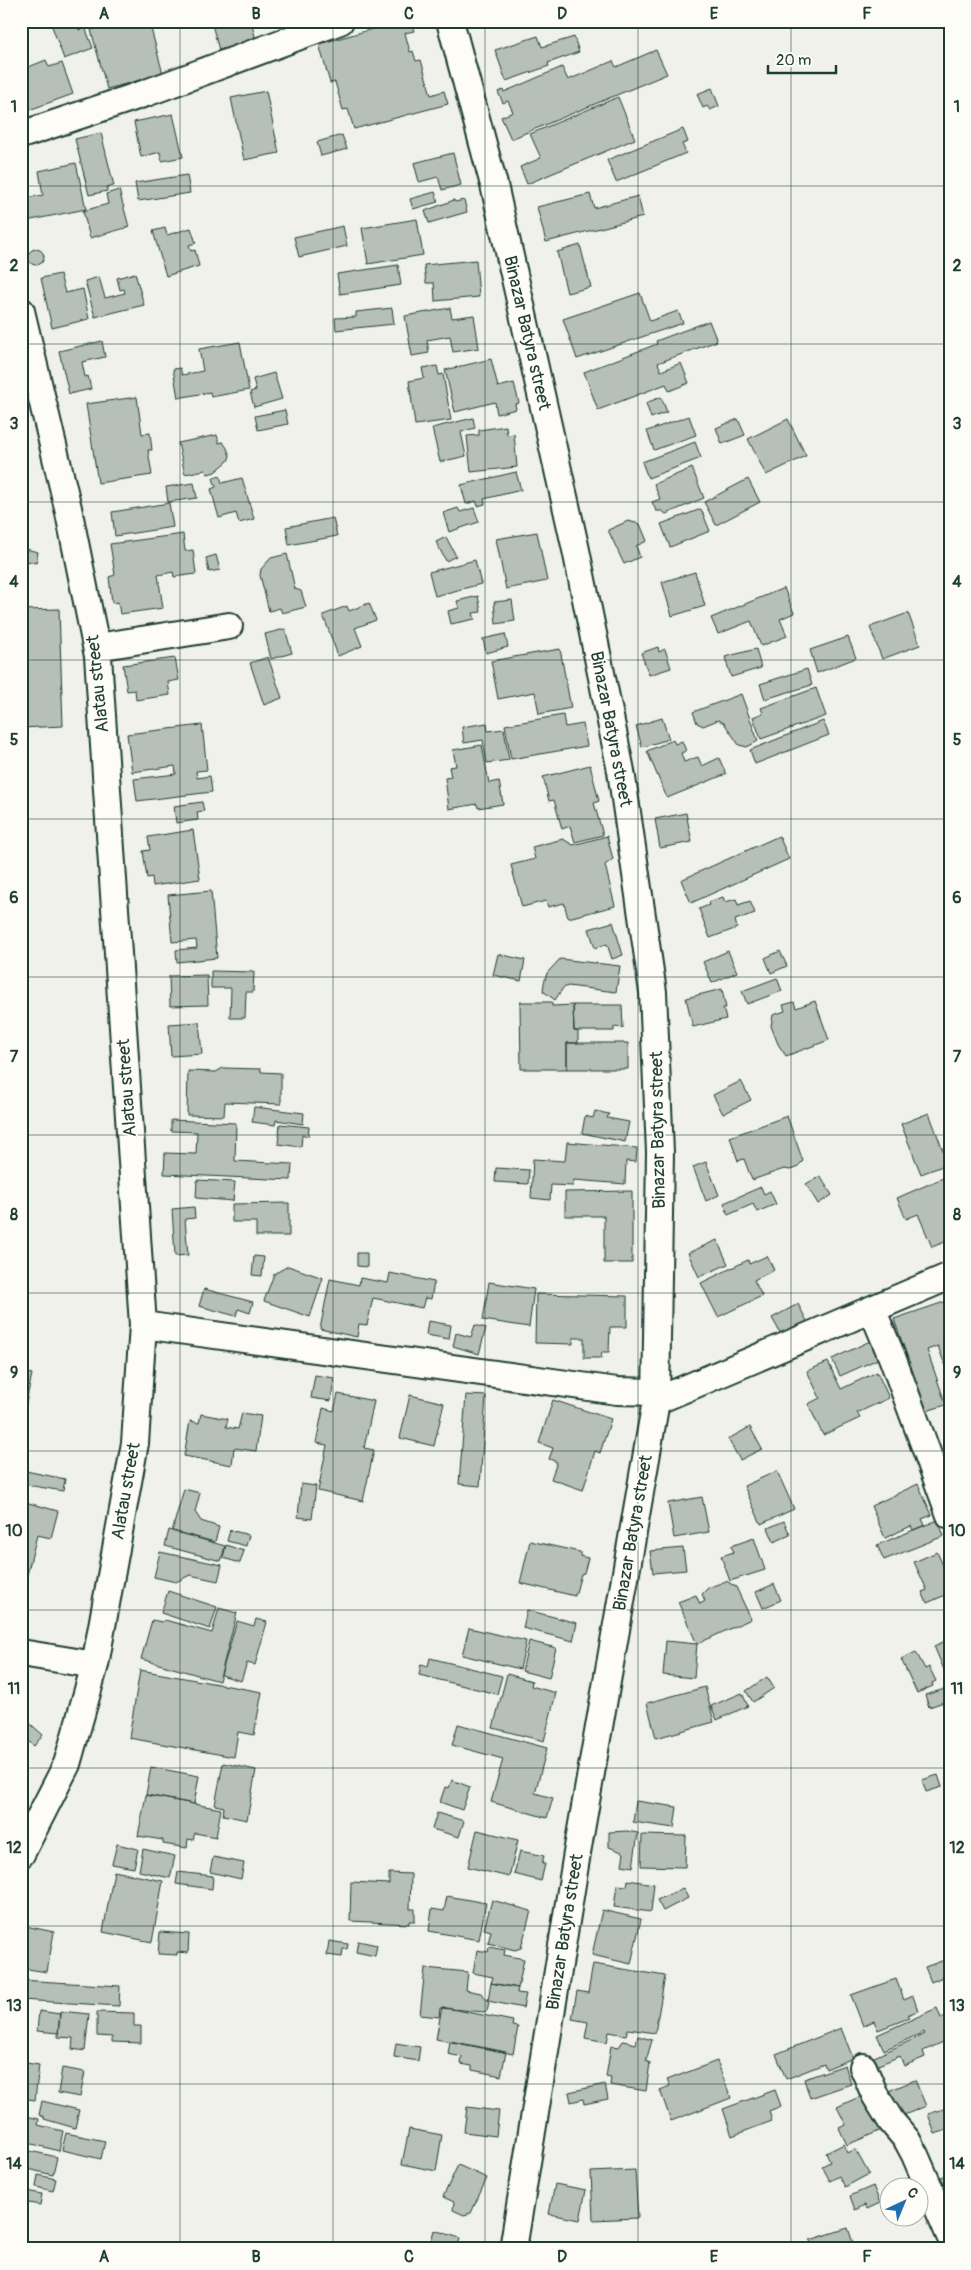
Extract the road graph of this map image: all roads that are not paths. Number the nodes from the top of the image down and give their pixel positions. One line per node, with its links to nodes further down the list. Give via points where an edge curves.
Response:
1 (340, 21): 3 (street, via 146,93)
2 (450, 21): 10 (street, Binazar Batyra street, via 494,185 576,550 621,771 654,992 660,1152)
3 (21, 135)
4 (21, 311): 6 (street, Alatau street)
5 (229, 626): 6 (street)
6 (97, 647): 9 (street, Alatau street)
7 (950, 1276): 8 (street)
8 (872, 1310): 10 (street); 11 (street)
9 (143, 1324): 10 (street); 13 (street, Alatau street, via 135,1443)
10 (656, 1397): 17 (street, Binazar Batyra street)
11 (950, 1515)
12 (21, 1653): 13 (street)
13 (95, 1665): 14 (street, Alatau street, via 67,1764)
14 (21, 1854)
15 (863, 2067): 16 (street, via 875,2095 915,2155)
16 (950, 2236)
17 (513, 2249)

